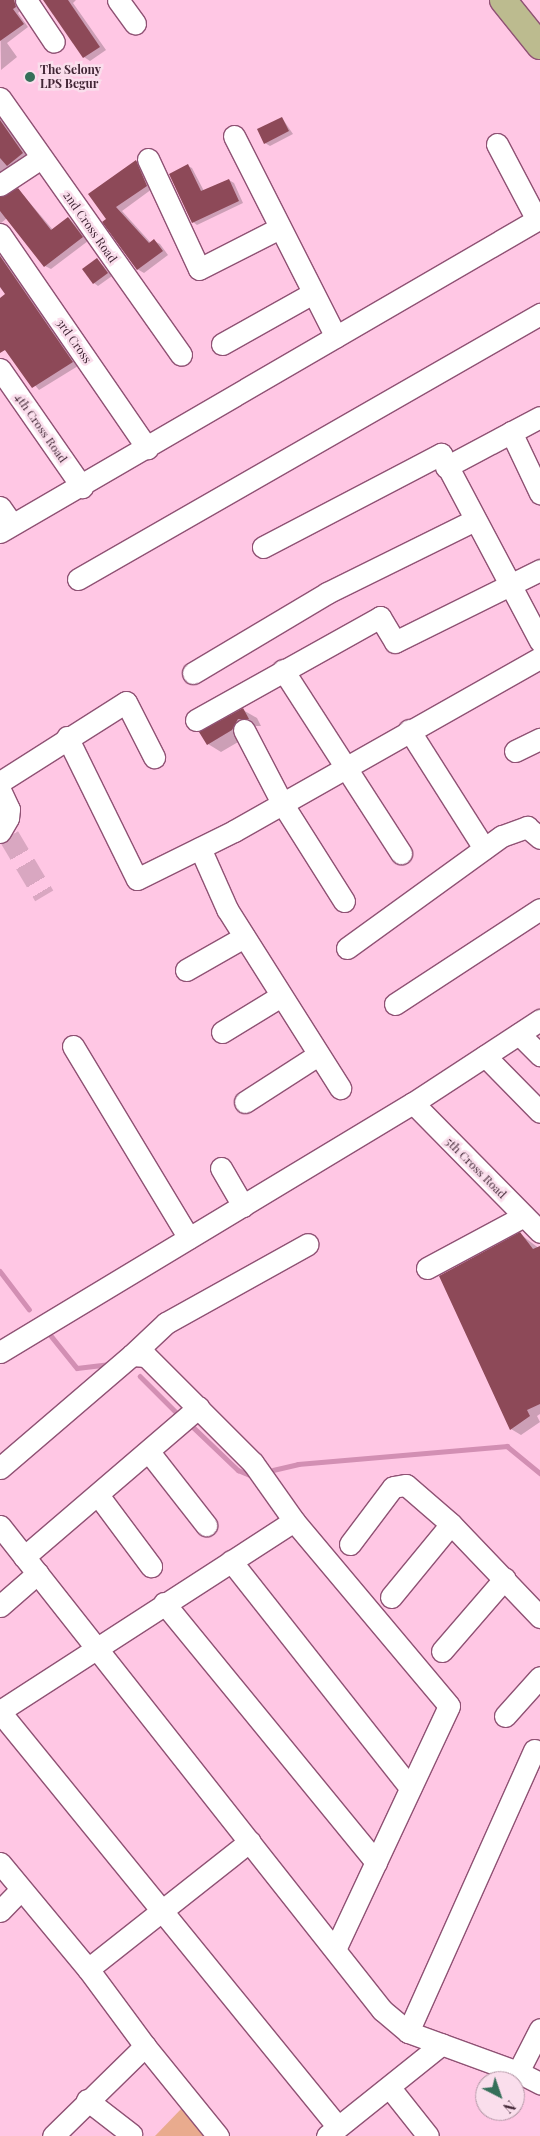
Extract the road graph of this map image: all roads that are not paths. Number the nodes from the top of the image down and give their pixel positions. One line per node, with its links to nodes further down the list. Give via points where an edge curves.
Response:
1 (26, 0): 5 (street)
2 (118, 0): 4 (street)
3 (503, 0): 6 (main road)
4 (135, 23)
5 (54, 42)
6 (540, 46)
7 (0, 98): 10 (street, 2nd Cross Road)
8 (234, 136): 14 (street)
9 (498, 144): 13 (street)
10 (41, 158): 12 (street); 20 (street, 2nd Cross Road)
11 (148, 159): 14 (street, via 199,269)
12 (0, 186)
13 (538, 219): 18 (street)
14 (278, 228): 16 (street)
15 (0, 234): 24 (street, 3rd Cross)
16 (313, 293): 18 (street); 19 (street)
17 (540, 314): 32 (street)
18 (336, 337): 24 (street)
19 (222, 344)
20 (181, 355)
21 (0, 369): 26 (street, 4th Cross Road)
22 (540, 417): 23 (street)
23 (511, 432): 25 (street); 27 (street)
24 (147, 448): 26 (street)
25 (446, 467): 28 (street); 30 (street, via 441,454)
26 (82, 487): 29 (street)
27 (540, 493)
28 (475, 520): 33 (street); 37 (street, via 327,593)
29 (4, 521)
30 (263, 547)
31 (540, 570): 33 (street)
32 (78, 579)
33 (510, 586): 34 (street); 36 (street, via 395,642 380,617)
34 (540, 641)
35 (540, 658): 40 (street)
36 (283, 670): 38 (street); 45 (street)
37 (194, 673)
38 (196, 720)
39 (244, 730): 48 (street)
40 (409, 730): 45 (street); 52 (street)
41 (67, 738): 44 (street, via 126,702); 46 (street); 51 (street, via 137,879)
42 (540, 739): 43 (street)
43 (515, 751)
44 (154, 758)
45 (346, 768): 48 (street); 53 (street)
46 (0, 782)
47 (0, 790): 49 (street, via 9,809)
48 (282, 803): 51 (street); 54 (street)
49 (5, 832)
50 (540, 838): 52 (street, via 527,827 502,836)
51 (200, 848): 56 (street, via 227,909)
52 (484, 848): 57 (street)
53 (401, 853)
54 (344, 901)
55 (540, 909): 60 (street)
56 (244, 937): 58 (street); 59 (street)
57 (347, 948)
58 (186, 970)
59 (282, 996): 62 (street); 65 (street)
60 (395, 1004)
61 (540, 1020): 63 (street)
62 (222, 1032)
63 (519, 1034): 66 (street); 67 (street)
64 (73, 1046): 76 (street)
65 (318, 1055): 68 (street); 69 (street)
66 (540, 1055)
67 (485, 1056): 70 (street); 71 (street)
68 (340, 1088)
69 (245, 1102)
70 (413, 1104): 73 (street); 74 (street, 5th Cross Road)
71 (540, 1112)
72 (221, 1168): 73 (street)
73 (243, 1206): 76 (street)
74 (524, 1216): 75 (street, 5th Cross Road); 78 (street)
75 (540, 1232)
76 (189, 1238): 79 (street)
77 (308, 1244): 80 (street, via 166,1323)
78 (427, 1268)
79 (0, 1352)
80 (132, 1355): 81 (street, via 146,1356); 83 (street)
81 (198, 1407): 82 (street); 85 (street, via 253,1463)
82 (149, 1452): 84 (street); 86 (street)
83 (0, 1468)
84 (98, 1495): 91 (street); 92 (street)
85 (294, 1521): 90 (street); 104 (street, via 449,1706)
86 (206, 1524)
87 (451, 1524): 89 (street, via 406,1485 393,1487); 93 (street); 94 (street)
88 (0, 1526): 91 (street)
89 (350, 1544)
90 (231, 1561): 95 (street); 104 (street)
91 (31, 1565): 96 (street); 98 (street)
92 (151, 1566)
93 (505, 1578): 97 (street); 99 (street)
94 (391, 1597)
95 (164, 1603): 98 (street); 106 (street)
96 (0, 1606)
97 (540, 1617)
98 (94, 1648): 101 (street); 105 (street)
99 (442, 1650)
100 (540, 1677): 102 (street)
101 (0, 1712): 110 (street)
102 (505, 1716)
103 (534, 1750): 114 (street)
104 (410, 1788): 106 (street)
105 (250, 1840): 110 (street); 111 (street)
106 (376, 1862): 111 (street)
107 (0, 1863): 108 (street)
108 (21, 1889): 109 (street); 112 (street)
109 (0, 1911)
110 (163, 1913): 112 (street); 123 (street)
111 (335, 1949): 114 (street, via 382,2010)
112 (88, 1969): 116 (street)
113 (540, 2029): 118 (street)
114 (408, 2032): 115 (street)
115 (442, 2044): 117 (street); 121 (street)
116 (145, 2046): 122 (street); 126 (street)
117 (515, 2071)
118 (519, 2071)
119 (525, 2076): 120 (street)
120 (540, 2083)
121 (390, 2088): 123 (street); 127 (street)
122 (86, 2100): 124 (street); 125 (street)
123 (332, 2132)
124 (131, 2134)
125 (53, 2136)
126 (218, 2136)
127 (428, 2136)

